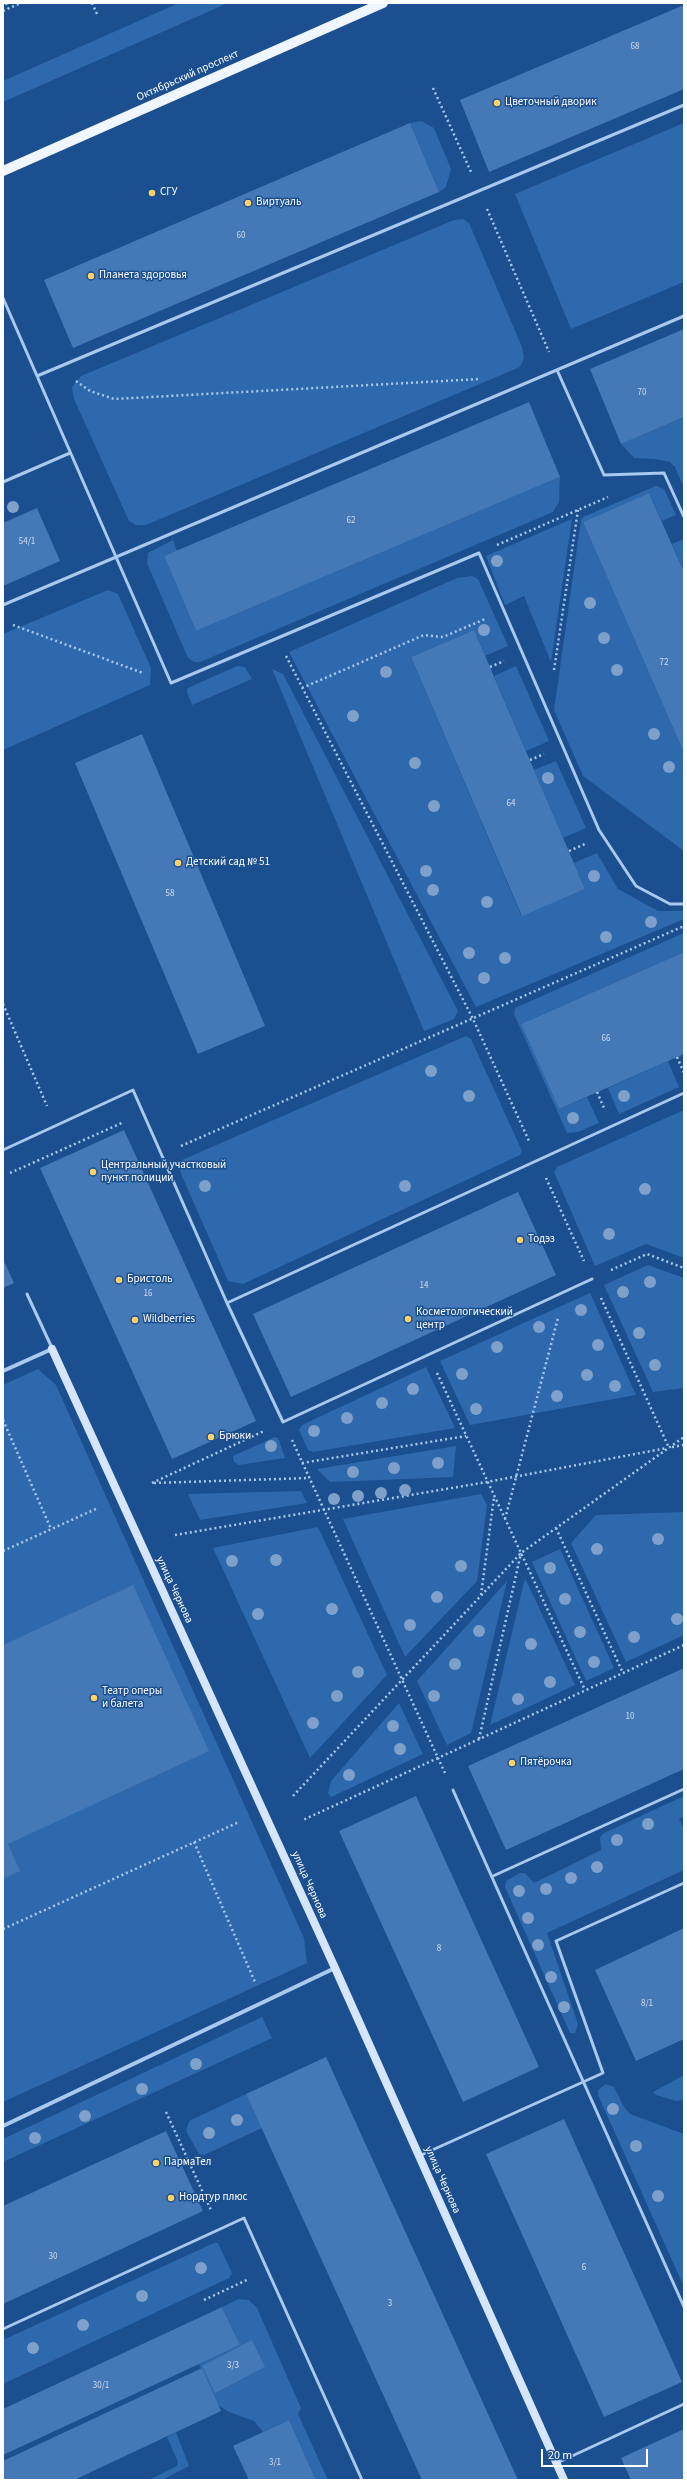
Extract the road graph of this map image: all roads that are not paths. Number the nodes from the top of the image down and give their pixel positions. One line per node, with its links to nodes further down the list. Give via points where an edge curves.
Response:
1 (383, 3): 3 (main road, Октябрьский проспект)
2 (684, 105): 7 (lane)
3 (3, 171)
4 (3, 298): 7 (lane)
5 (684, 316): 6 (lane)
6 (557, 370): 10 (lane, via 604,475 664,473); 11 (lane)
7 (37, 376): 8 (lane)
8 (70, 453): 9 (lane); 11 (lane)
9 (3, 482)
10 (684, 517)
11 (115, 557): 12 (lane); 13 (lane, via 171,683 478,553 599,830 636,886 670,904)
12 (3, 605)
13 (684, 904)
14 (684, 1093): 18 (lane)
15 (3, 1150): 18 (lane, via 132,1090)
16 (592, 1279): 18 (lane, via 283,1422)
17 (27, 1294): 19 (lane)
18 (227, 1303)
19 (52, 1349): 20 (street); 25 (street, улица Чернова)
20 (3, 1370)
21 (684, 1788): 23 (lane)
22 (453, 1790): 23 (lane)
23 (493, 1876): 26 (lane)
24 (684, 1883): 26 (lane, via 556,1941 603,2073)
25 (335, 1968): 27 (street); 28 (street, улица Чернова)
26 (584, 2081): 28 (lane); 29 (lane)
27 (3, 2126)
28 (419, 2156): 32 (street, улица Чернова)
29 (684, 2307)
30 (3, 2329): 33 (lane, via 244,2218)
31 (684, 2404): 32 (lane)
32 (557, 2462): 34 (street, улица Чернова)
33 (362, 2480)
34 (564, 2480)

